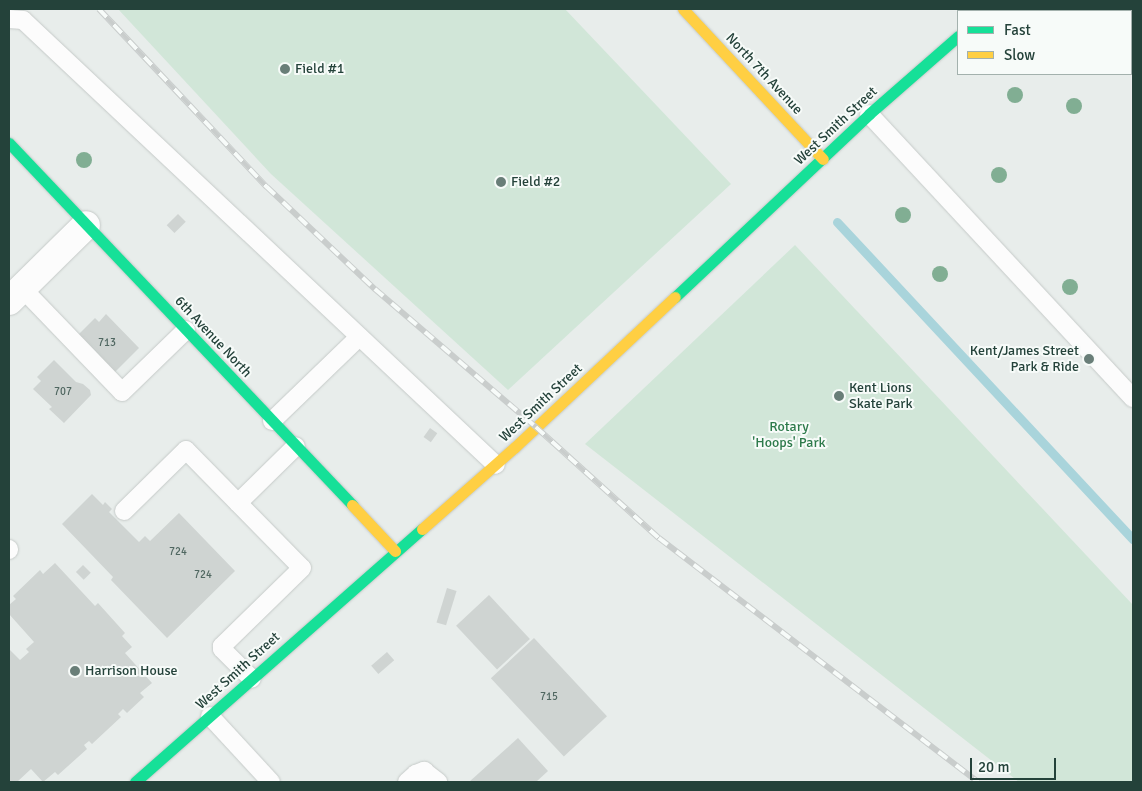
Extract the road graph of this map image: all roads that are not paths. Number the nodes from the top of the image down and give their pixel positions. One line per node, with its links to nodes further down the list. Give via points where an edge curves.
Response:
1 (683, 9): 6 (main road, North 7th Avenue)
2 (9, 19): 10 (lane, via 23,20)
3 (957, 37): 4 (main road, West Smith Street)
4 (869, 114): 6 (main road, West Smith Street); 11 (lane)
5 (9, 143): 7 (main road, 6th Avenue North)
6 (823, 160): 14 (main road, West Smith Street)
7 (86, 225): 8 (street); 9 (main road, 6th Avenue North)
8 (16, 295): 9 (lane, via 122,392)
9 (186, 330): 12 (main road, 6th Avenue North)
10 (359, 337): 12 (lane); 14 (lane)
11 (1133, 398)
12 (272, 421): 13 (main road, 6th Avenue North)
13 (296, 446): 15 (lane); 17 (main road, 6th Avenue North)
14 (496, 465): 17 (main road, West Smith Street)
15 (238, 503): 16 (lane, via 186,450); 18 (lane, via 302,568 222,648)
16 (124, 511)
17 (395, 551): 18 (main road, West Smith Street)
18 (252, 679): 19 (main road, West Smith Street)
19 (210, 716): 20 (main road, West Smith Street); 21 (lane)
20 (135, 782)
21 (271, 782)
22 (407, 782): 23 (lane, via 424,771)
23 (438, 782)

